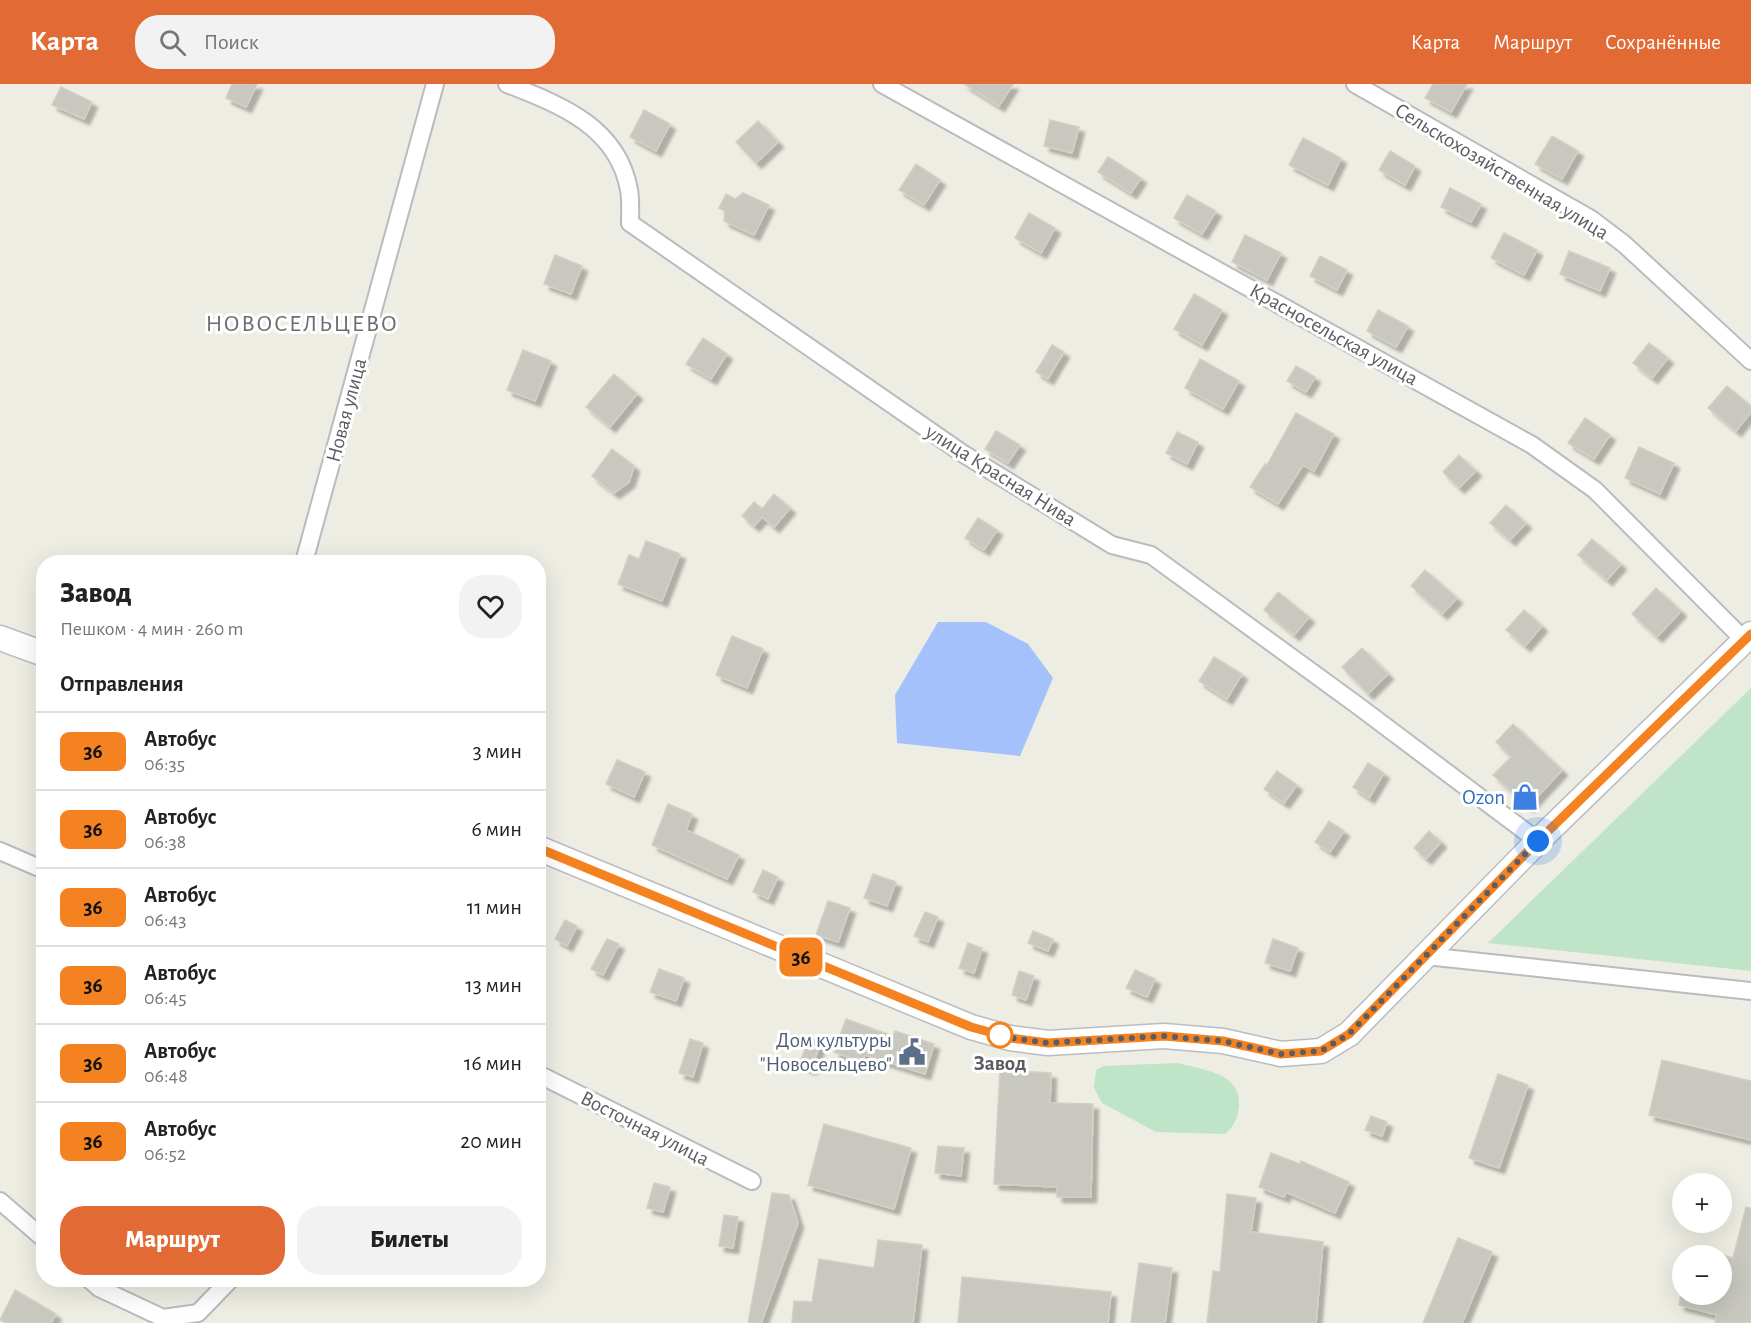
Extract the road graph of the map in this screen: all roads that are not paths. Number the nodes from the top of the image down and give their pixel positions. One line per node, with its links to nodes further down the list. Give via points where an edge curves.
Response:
1 (435, 84): 6 (street, Новая улица)
2 (507, 84): 10 (street, улица Красная Нива, via 544,98 593,126 618,157 629,190 630,223 962,453 1112,545 1150,555)
3 (882, 84): 7 (street, Красносельская улица, via 1532,445 1594,490)
4 (1355, 84): 5 (street, Сельскохозяйственная улица, via 1592,219)
5 (1751, 362)
6 (306, 555)
7 (1748, 637): 10 (street)
8 (0, 638): 9 (street)
9 (36, 651)
10 (1538, 841): 14 (street)
11 (0, 851): 13 (street)
12 (546, 851): 14 (street, via 971,1027 1048,1043 1164,1036 1223,1041 1281,1054 1321,1051 1349,1034)
13 (36, 867)
14 (1426, 956): 15 (street)
15 (1751, 992)
16 (546, 1078): 17 (street, Восточная улица)
17 (752, 1181)
18 (0, 1201): 19 (street)
19 (36, 1232)
20 (98, 1287): 21 (street, via 163,1318 198,1313)
21 (223, 1287)

